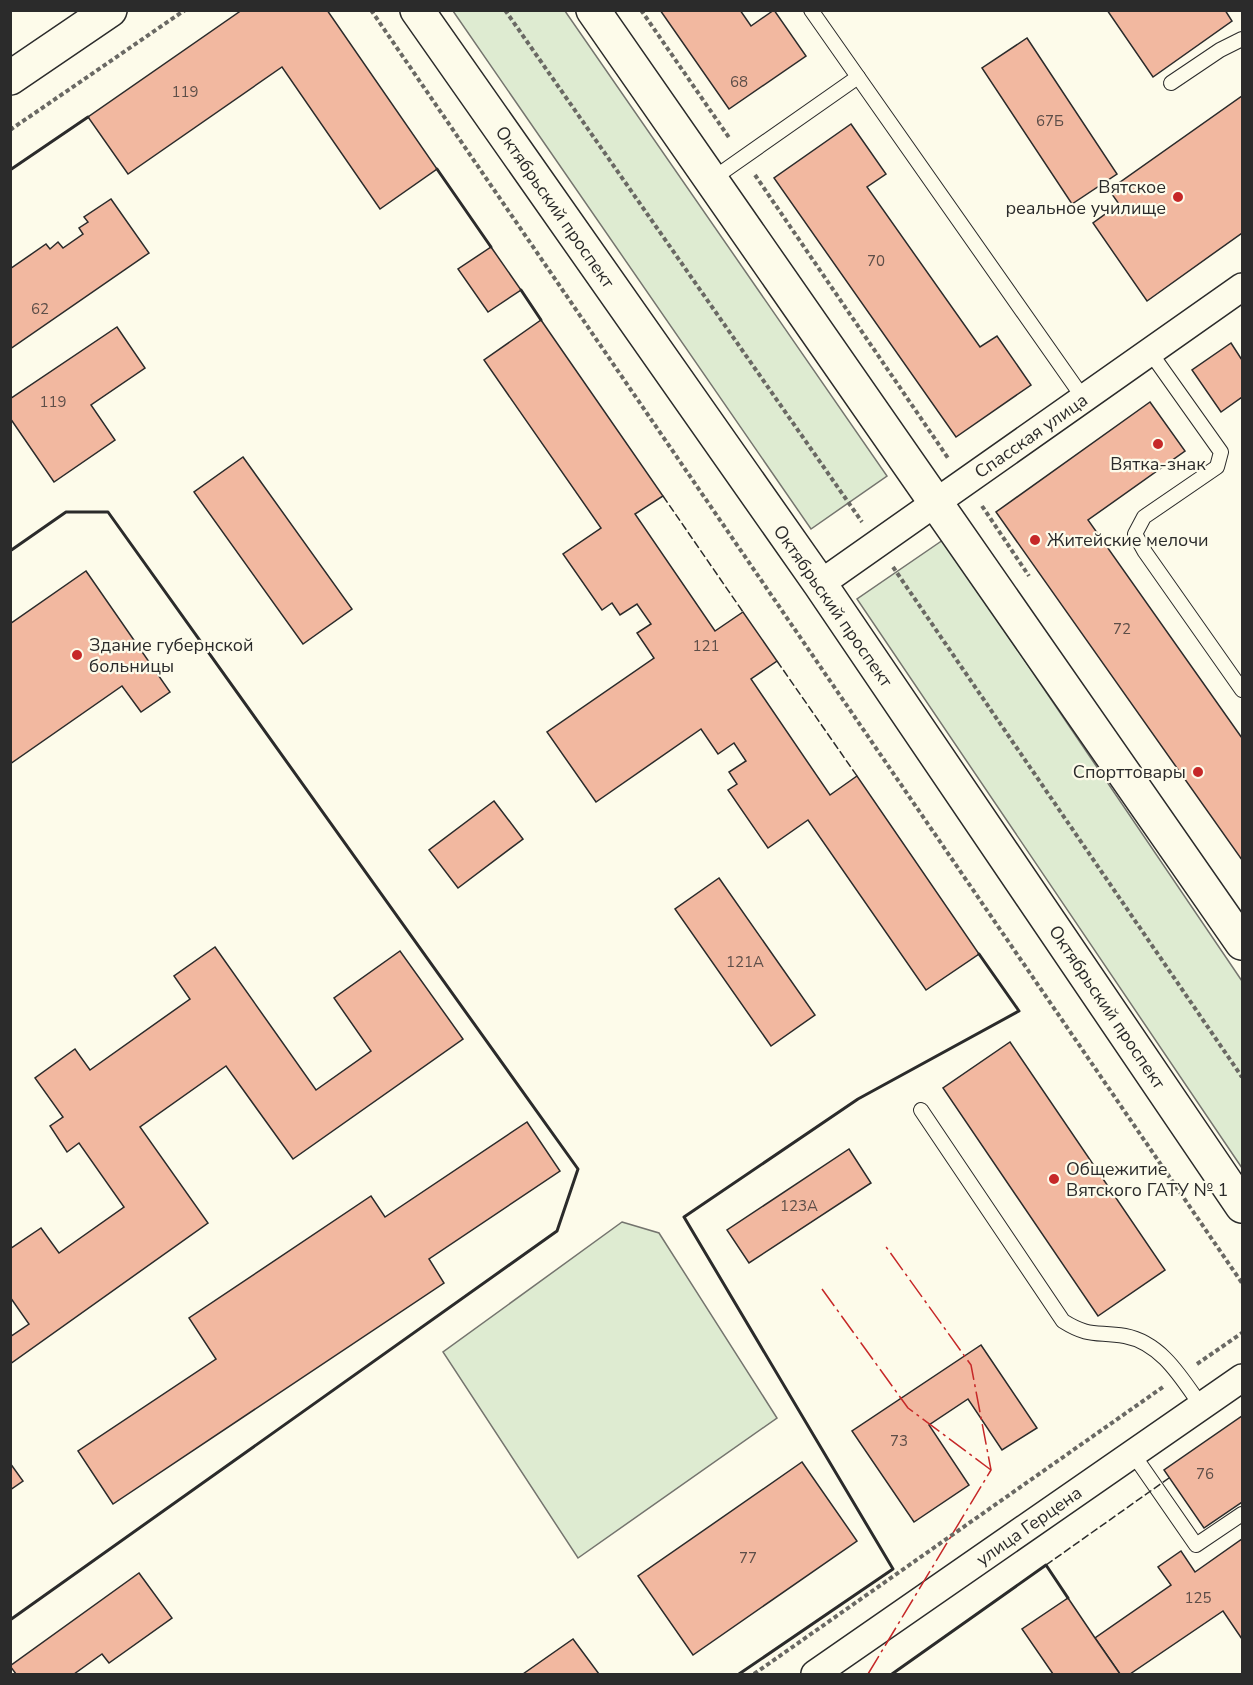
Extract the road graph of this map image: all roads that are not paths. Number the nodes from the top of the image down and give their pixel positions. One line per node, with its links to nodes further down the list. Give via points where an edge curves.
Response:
1 (110, 10): 6 (main road)
2 (417, 10): 14 (main road, Октябрьский проспект)
3 (593, 10): 9 (main road)
4 (811, 10): 7 (lane)
5 (1242, 39): 8 (lane)
6 (17, 70)
7 (858, 77): 9 (lane); 12 (lane)
8 (1171, 83)
9 (711, 180): 13 (main road)
10 (1242, 287): 11 (street, Спасская улица)
11 (1150, 352): 12 (street, Спасская улица); 15 (lane, via 1221,452 1217,467 1144,517 1135,534)
12 (1084, 399): 13 (street, Спасская улица)
13 (936, 503): 14 (street, Спасская улица); 16 (main road)
14 (819, 584): 18 (main road, Октябрьский проспект)
15 (1242, 690)
16 (1238, 927)
17 (921, 1110): 20 (lane, via 1063,1321 1081,1333 1126,1336 1143,1344 1168,1360)
18 (1242, 1206)
19 (1242, 1378): 20 (street, улица Герцена)
20 (1202, 1407): 21 (street, улица Герцена)
21 (1133, 1454): 22 (lane, via 1196,1545); 23 (street, улица Герцена)
22 (1242, 1514)
23 (815, 1674)

